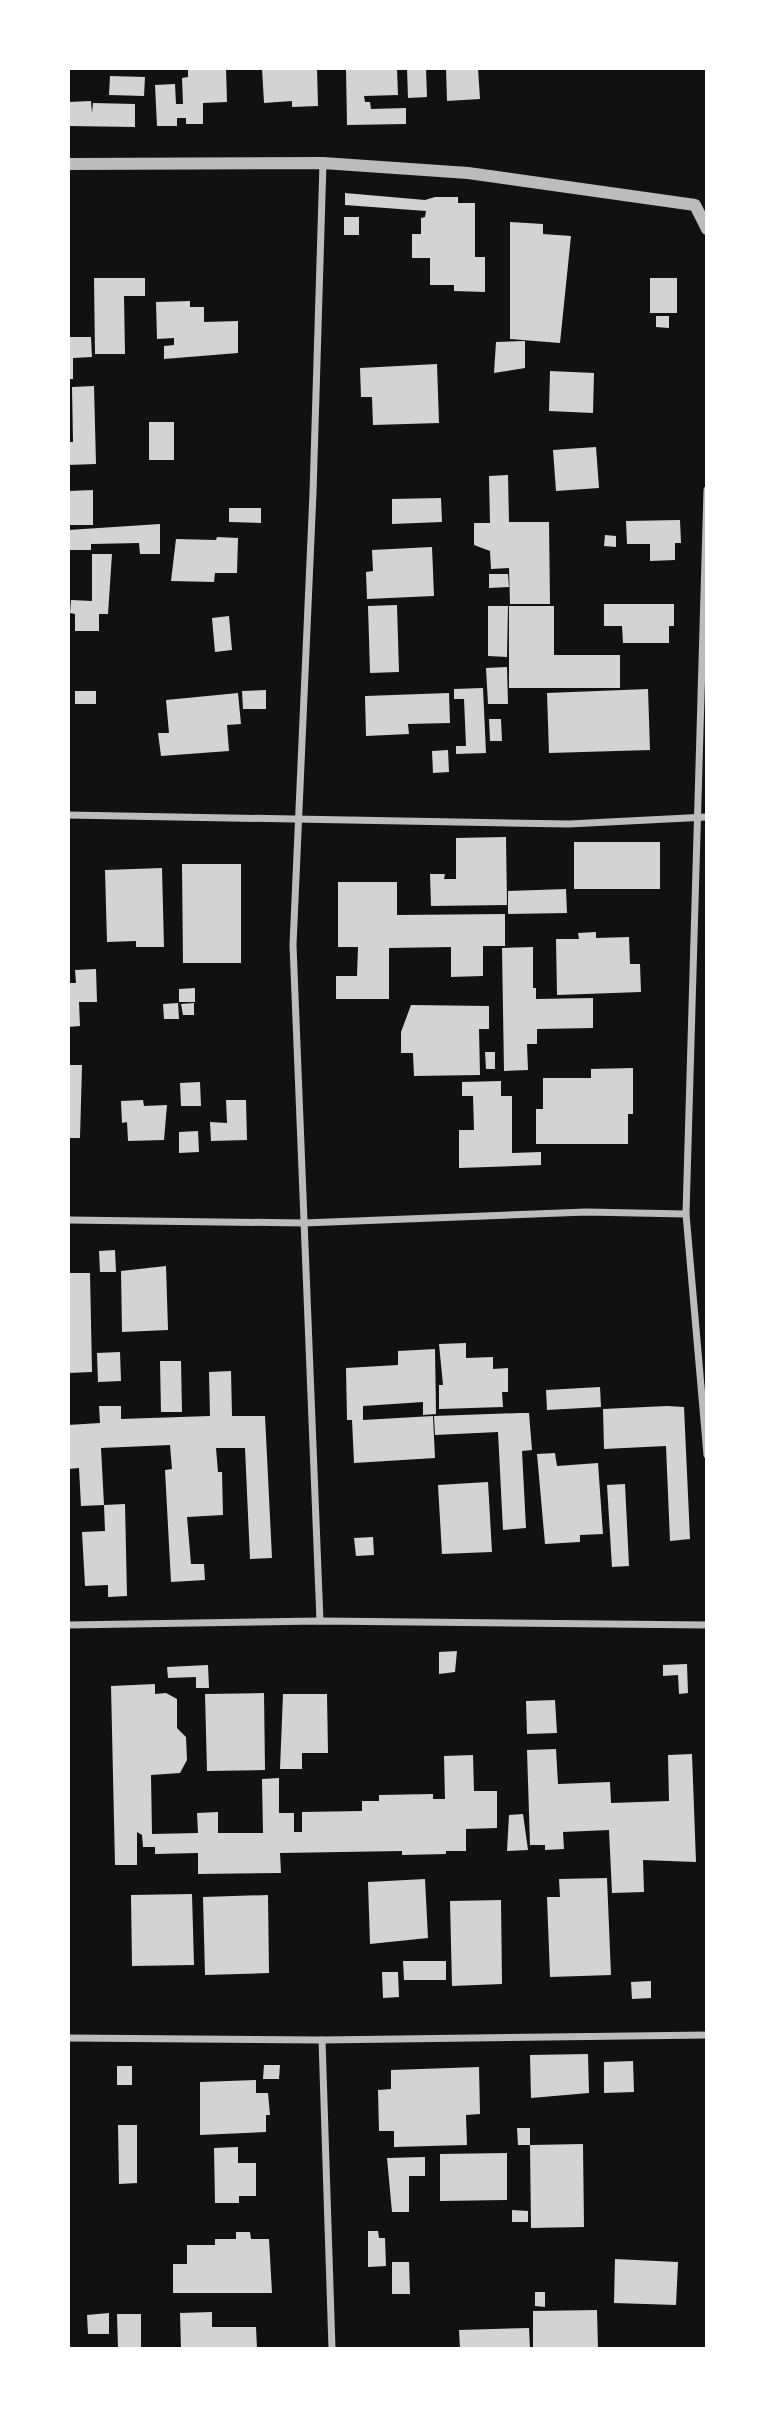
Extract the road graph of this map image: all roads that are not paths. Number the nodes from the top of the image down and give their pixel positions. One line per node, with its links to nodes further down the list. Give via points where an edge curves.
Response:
1 (323, 163): 2 (street); 3 (street, via 468,173 695,205); 8 (street)
2 (68, 164)
3 (707, 229)
4 (707, 490): 7 (street)
5 (68, 815): 8 (street)
6 (707, 817): 7 (street)
7 (698, 818): 8 (street, via 569,824); 9 (street)
8 (299, 820): 11 (street, via 293,945)
9 (686, 1214): 11 (street, via 586,1212); 12 (street)
10 (68, 1220): 11 (street)
11 (304, 1223): 13 (street)
12 (707, 1455)
13 (320, 1621): 14 (street); 15 (street)
14 (68, 1625)
15 (707, 1625)
16 (707, 2035): 18 (street)
17 (68, 2038): 18 (street)
18 (322, 2040): 19 (street)
19 (332, 2349)

